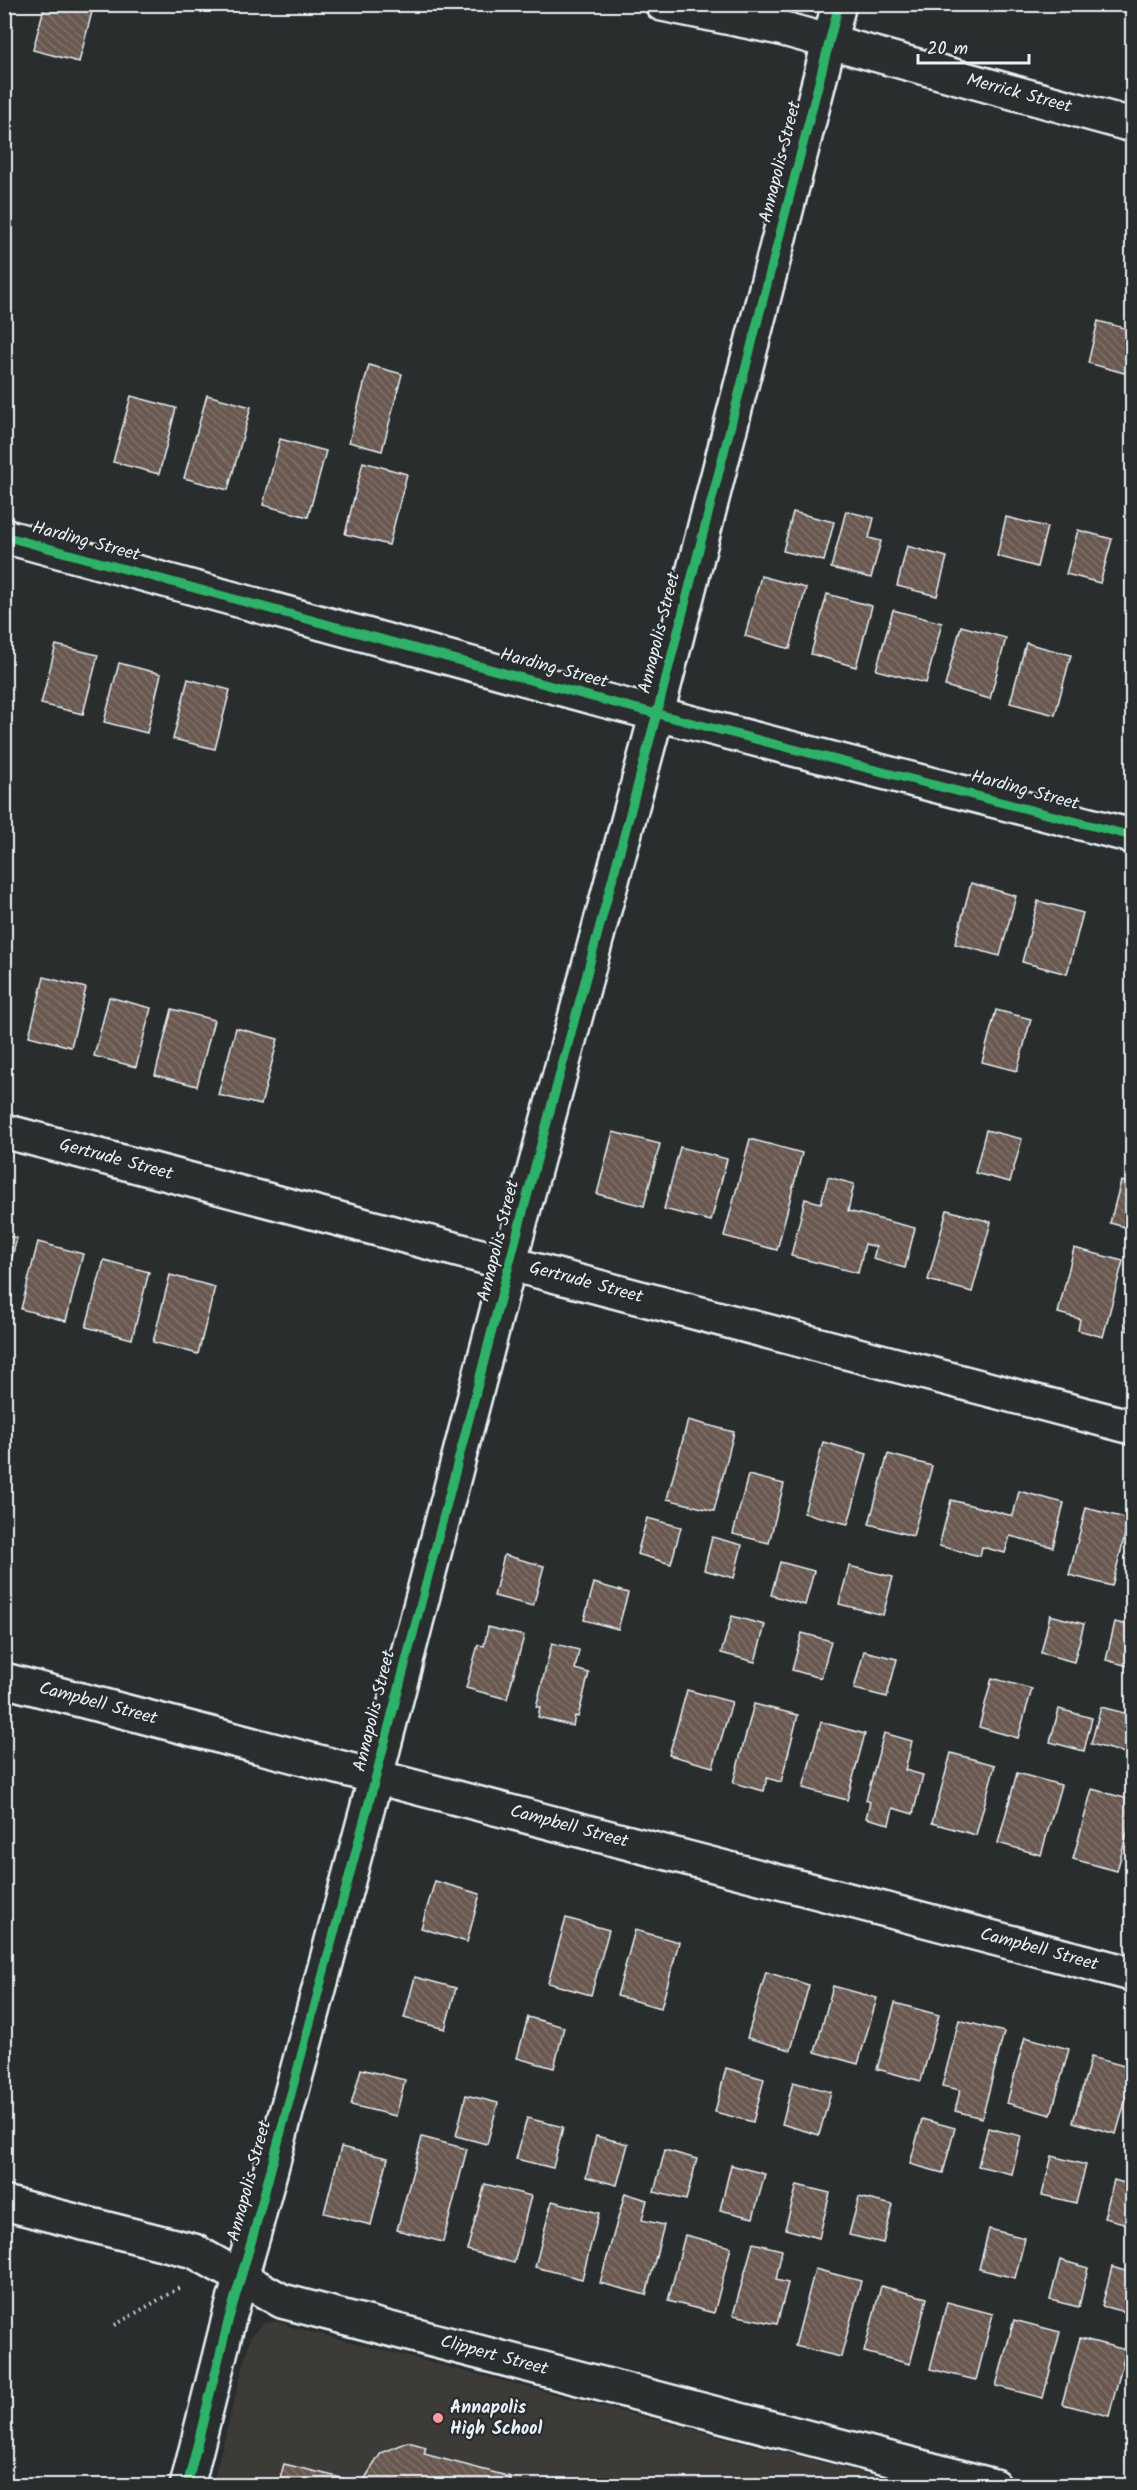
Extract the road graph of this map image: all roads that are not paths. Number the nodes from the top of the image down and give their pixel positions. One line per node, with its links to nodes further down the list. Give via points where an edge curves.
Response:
1 (662, 4): 3 (street, Merrick Street, via 780,28)
2 (839, 4): 3 (street, Annapolis Street)
3 (828, 43): 4 (street, Merrick Street); 6 (street, Annapolis Street)
4 (1132, 125)
5 (4, 536): 6 (street, Harding Street)
6 (657, 713): 7 (street, Harding Street); 9 (street, Annapolis Street)
7 (1132, 836)
8 (4, 1131): 9 (street, Gertrude Street)
9 (510, 1263): 10 (street, Gertrude Street); 12 (street, Annapolis Street)
10 (1132, 1427)
11 (4, 1680): 12 (street, Campbell Street)
12 (376, 1776): 13 (street, Campbell Street); 15 (street, Annapolis Street)
13 (1132, 1974)
14 (4, 2203): 15 (street, Clippert Street, via 194,2251)
15 (242, 2276): 16 (street, Annapolis Street); 17 (street, Clippert Street, via 282,2301)
16 (187, 2486)
17 (994, 2486)

